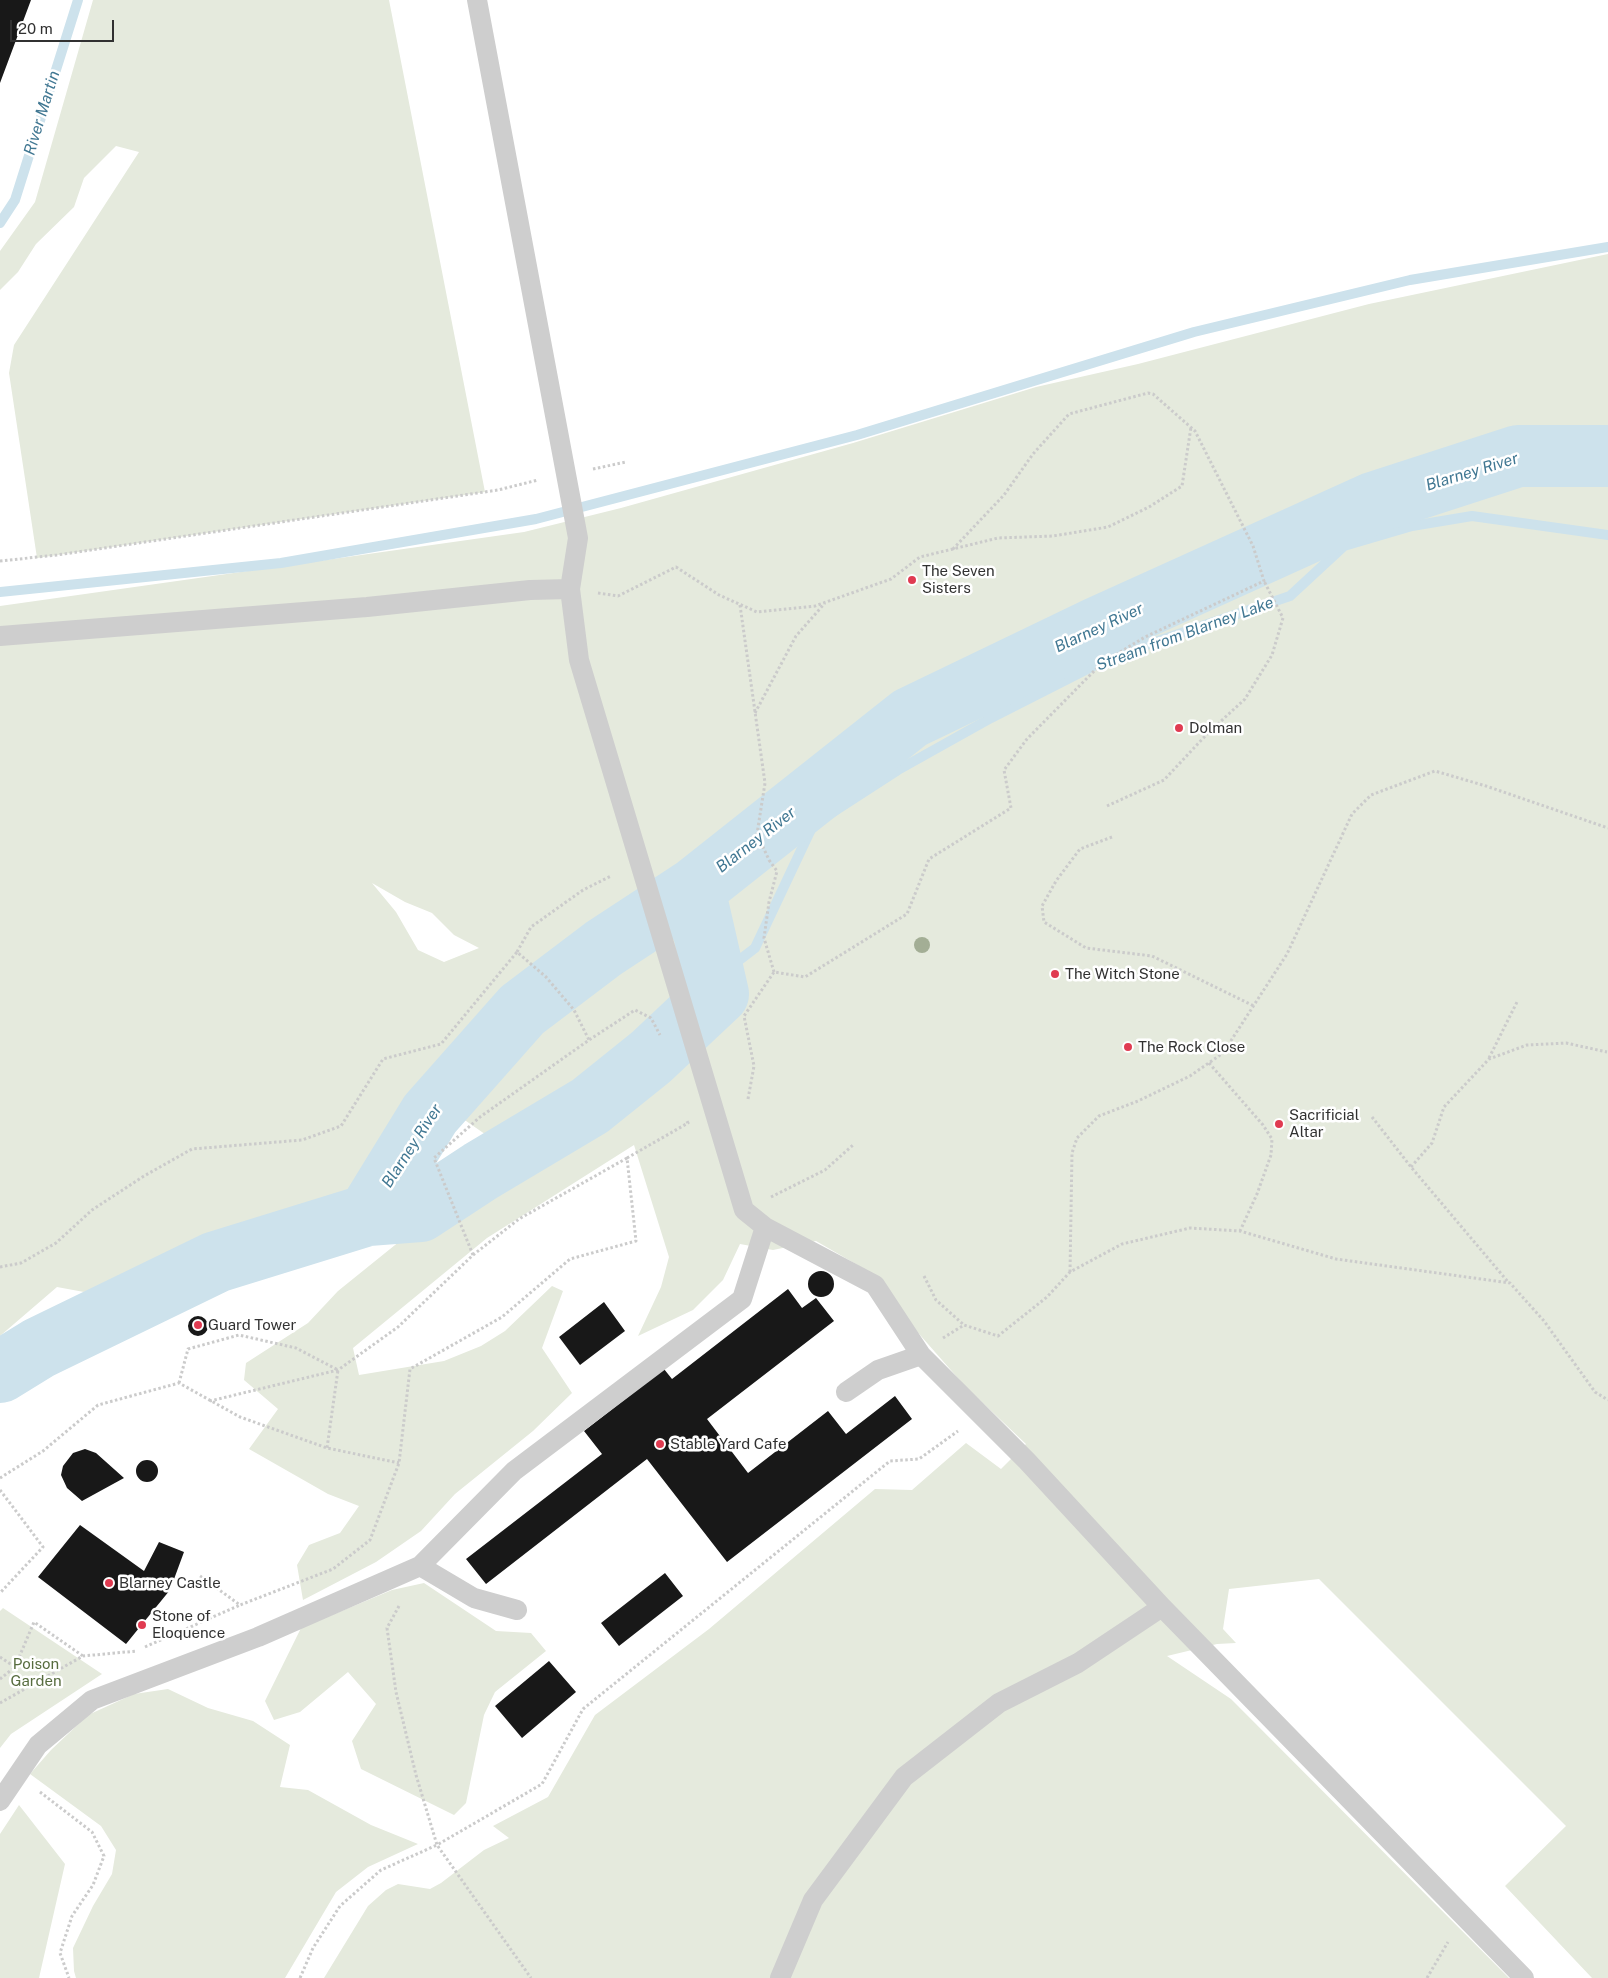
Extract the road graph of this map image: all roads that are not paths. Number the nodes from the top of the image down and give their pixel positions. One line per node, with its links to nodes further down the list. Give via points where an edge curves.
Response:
1 (477, 0): 2 (lane, via 578,538)
2 (570, 589): 3 (lane); 4 (lane, via 579,660 744,1210)
3 (0, 636)
4 (765, 1227): 5 (lane, via 875,1285); 7 (lane, via 742,1299 514,1471)
5 (921, 1355): 6 (lane, via 878,1370); 8 (lane, via 1026,1461)
6 (846, 1392)
7 (420, 1566): 9 (lane, via 474,1598); 10 (lane, via 258,1637 92,1700 38,1745)
8 (1162, 1607): 11 (lane, via 1078,1663 999,1703 904,1777 813,1900); 12 (lane)
9 (518, 1610)
10 (0, 1801)
11 (780, 1978)
12 (1524, 1978)

